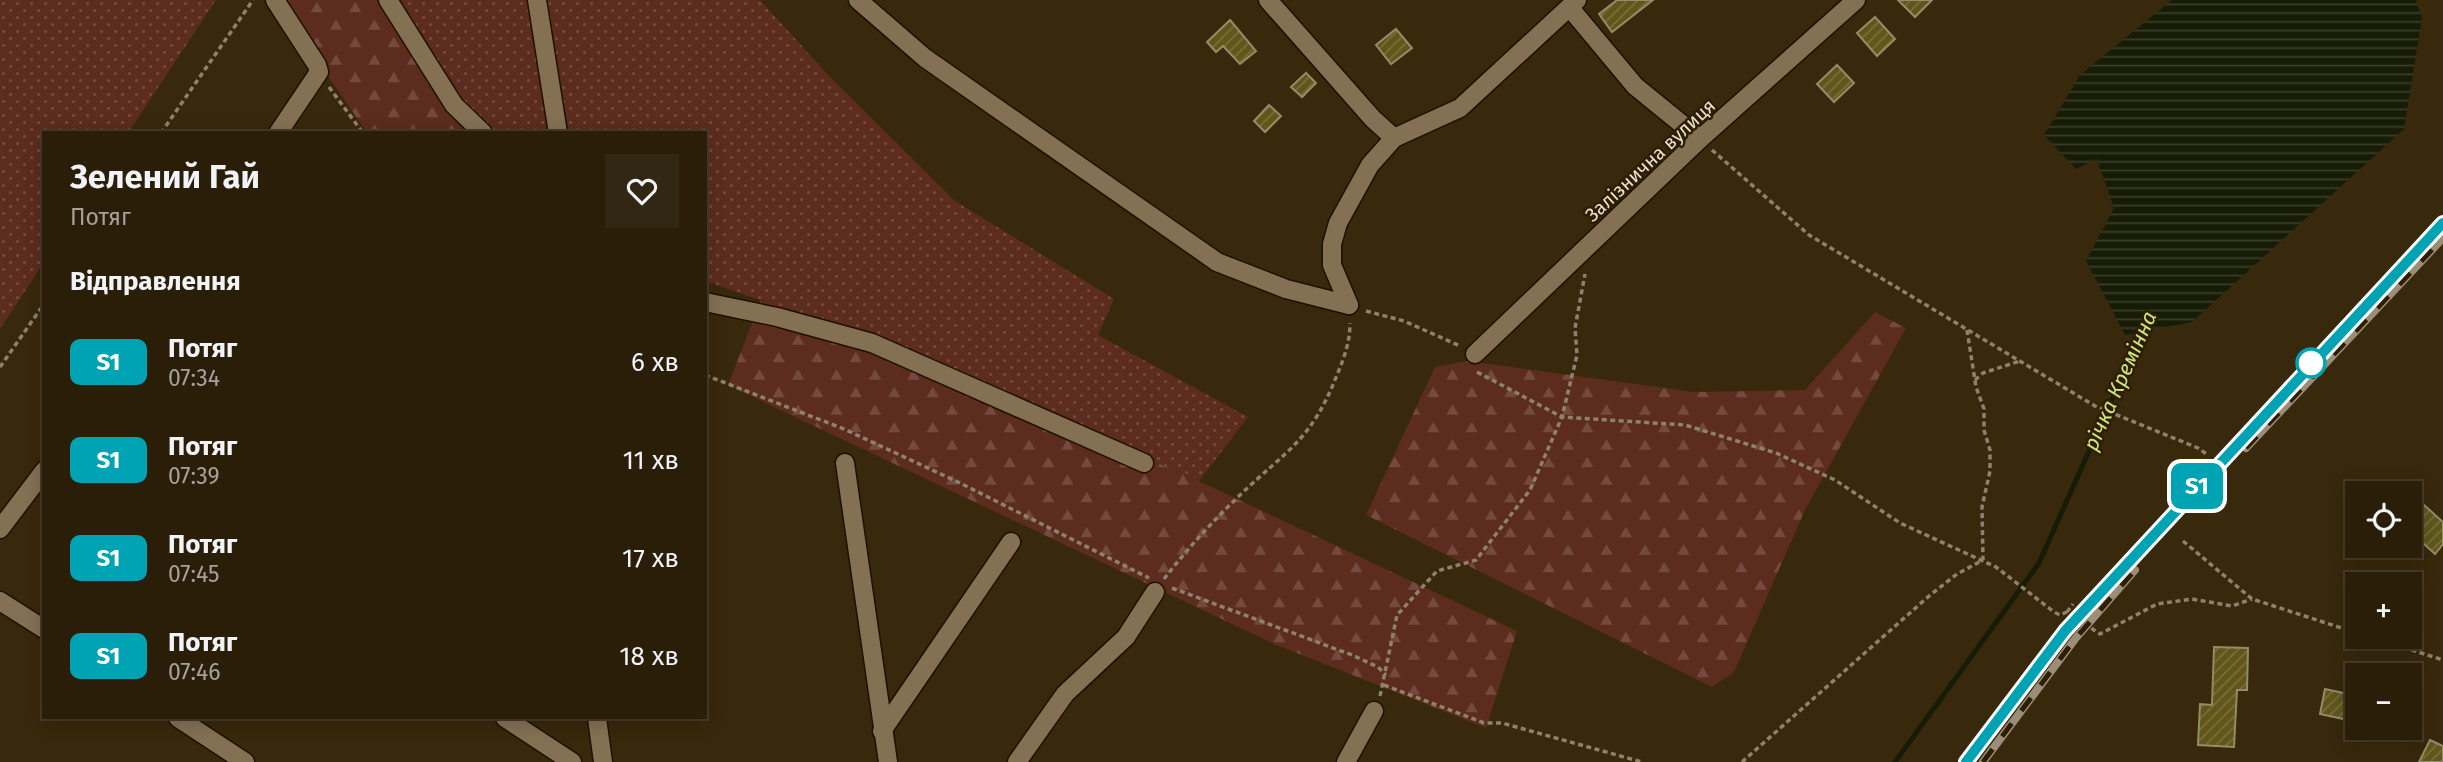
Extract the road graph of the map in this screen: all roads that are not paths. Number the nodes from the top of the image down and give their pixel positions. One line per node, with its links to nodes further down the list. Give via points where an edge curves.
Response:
1 (275, 0): 8 (street, via 319,72)
2 (388, 0): 9 (street, via 454,105)
3 (537, 0): 10 (street)
4 (858, 0): 11 (street, via 925,58 1217,262 1286,289 1349,305 1332,265 1332,244 1338,223 1370,165)
5 (1268, 0): 11 (street)
6 (1856, 0): 12 (street, Залізнична вулиця)
7 (1574, 4): 11 (street, via 1460,108); 12 (street, via 1635,86)
8 (279, 131)
9 (481, 131)
10 (558, 131)
11 (1394, 138)
12 (1700, 139): 14 (street, Залізнична вулиця)
13 (707, 302): 16 (street, via 872,343)
14 (1475, 354)
15 (845, 463): 27 (street)
16 (1144, 463)
17 (42, 474): 18 (street)
18 (0, 529)
19 (1012, 542): 27 (street)
20 (1158, 588): 32 (street, via 1126,637 1065,694)
21 (0, 601): 22 (street)
22 (42, 628)
23 (1374, 711): 33 (street)
24 (180, 719): 28 (street)
25 (507, 719): 29 (street)
26 (597, 719): 30 (street)
27 (882, 731): 31 (street)
28 (245, 762)
29 (572, 762)
30 (603, 762)
31 (888, 762)
32 (1017, 762)
33 (1346, 762)

